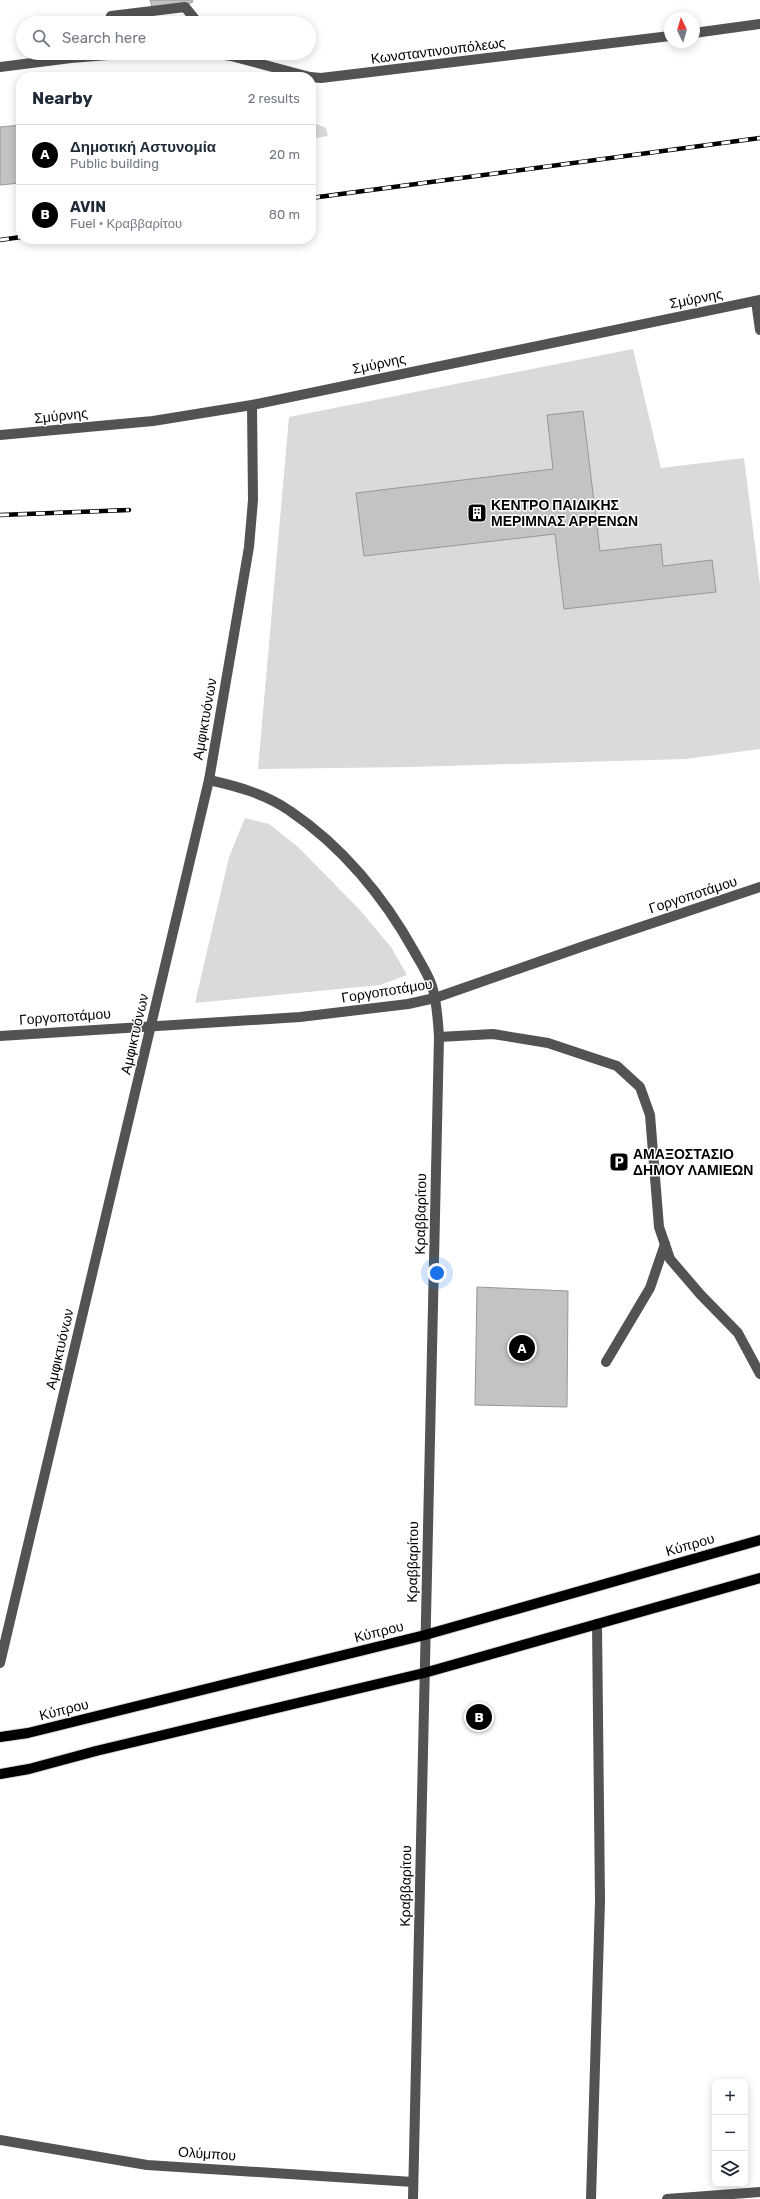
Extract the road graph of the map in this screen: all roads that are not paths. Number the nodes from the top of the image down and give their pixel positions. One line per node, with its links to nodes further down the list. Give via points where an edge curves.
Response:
1 (111, 16): 2 (street, via 186,7)
2 (193, 16)
3 (760, 24): 4 (street)
4 (700, 32)
5 (664, 37): 10 (street, Κωνσταντινουπόλεως)
6 (57, 60): 8 (street)
7 (244, 60): 9 (street, Κωνσταντινουπόλεως)
8 (0, 67)
9 (291, 72)
10 (316, 77)
11 (758, 301): 12 (street); 13 (street, Σμύρνης)
12 (760, 330)
13 (252, 405): 14 (street, Σμύρνης, via 153,421); 15 (street, Αμφικτυόνων, via 254,493 250,547)
14 (0, 436)
15 (208, 780): 17 (street, Κραββαρίτου, via 244,788 290,810 331,844 354,867 405,934 429,979); 18 (street, Αμφικτυόνων)
16 (760, 887): 17 (street, Γοργοποτάμου)
17 (435, 998): 18 (street, Γοργοποτάμου, via 300,1017); 20 (street, Κραββαρίτου)
18 (151, 1025): 19 (street, Γοργοποτάμου); 28 (street, Αμφικτυόνων)
19 (0, 1036)
20 (439, 1037): 21 (street, via 493,1034 548,1043 617,1066 640,1087 650,1115 659,1227); 27 (street, Κραββαρίτου)
21 (665, 1244): 22 (street, via 650,1288); 23 (street, via 670,1259 738,1333)
22 (606, 1362)
23 (760, 1374)
24 (760, 1540): 27 (main road, Κύπρου)
25 (760, 1578): 26 (main road)
26 (597, 1624): 29 (main road); 36 (street, via 600,1901)
27 (425, 1635): 29 (street, Κραββαρίτου); 30 (main road, Κύπρου, via 28,1733)
28 (0, 1663)
29 (424, 1673): 31 (main road); 33 (street, Κραββαρίτου)
30 (0, 1736)
31 (0, 1774)
32 (0, 2140): 33 (street, Ολύμπου, via 147,2164)
33 (413, 2182): 35 (street, Κραββαρίτου)
34 (760, 2192): 37 (street)
35 (413, 2199)
36 (591, 2199)
37 (667, 2199)

